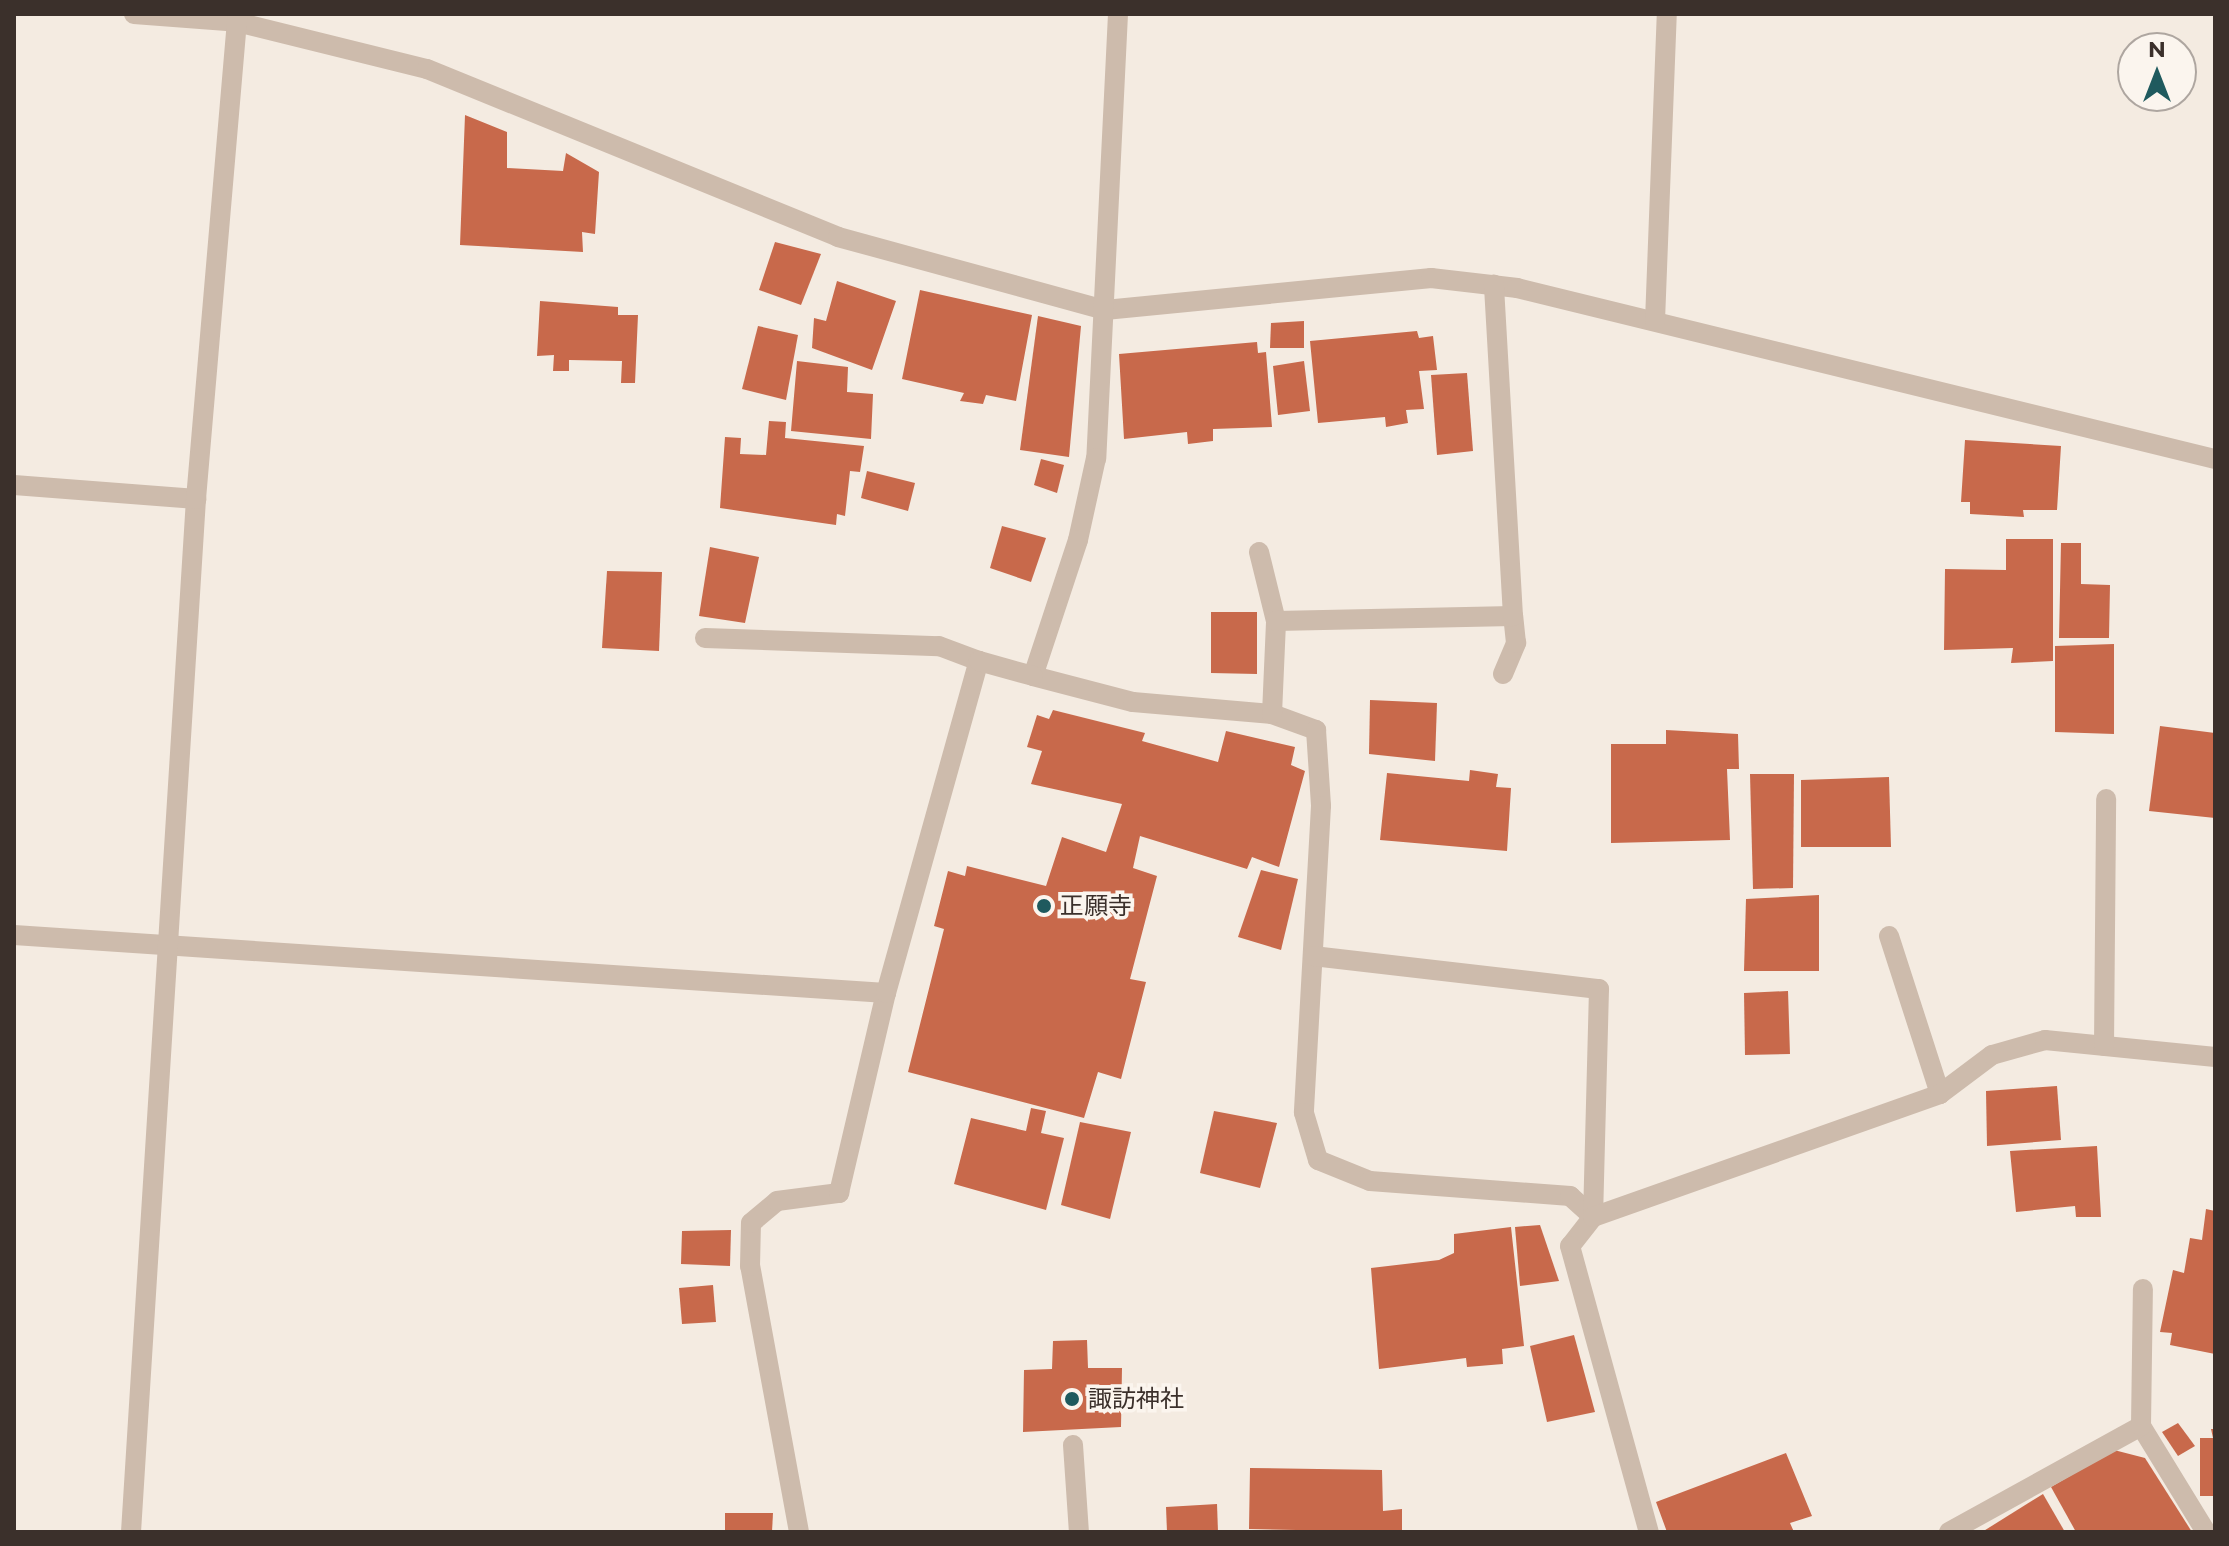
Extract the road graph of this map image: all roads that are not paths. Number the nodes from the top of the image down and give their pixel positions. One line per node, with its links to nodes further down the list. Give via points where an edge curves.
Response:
1 (134, 14): 4 (street)
2 (1118, 14): 6 (street)
3 (1667, 14): 7 (street)
4 (237, 18): 6 (street, via 427,69 838,237); 10 (street)
5 (1494, 285): 6 (street, via 1431,278); 7 (street); 12 (street)
6 (1105, 310): 17 (street, via 1096,458 1078,540)
7 (1655, 321): 8 (street)
8 (2215, 459)
9 (14, 485): 10 (street)
10 (196, 499): 22 (street)
11 (1259, 552): 13 (street)
12 (1513, 616): 13 (street); 16 (street, via 1516,643)
13 (1276, 621): 18 (street)
14 (705, 638): 15 (street, via 939,646)
15 (979, 661): 17 (street); 24 (street)
16 (1503, 674)
17 (1033, 676): 18 (street, via 1133,702)
18 (1272, 714): 23 (street, via 1316,730 1321,806)
19 (2106, 799): 25 (street)
20 (14, 935): 22 (street)
21 (1889, 936): 27 (street)
22 (171, 945): 24 (street); 32 (street)
23 (1313, 956): 28 (street, via 1304,1113 1318,1160 1370,1181 1570,1196); 28 (street, via 1599,989)
24 (886, 993): 33 (street, via 839,1193 777,1201 751,1223 750,1266)
25 (2104, 1046): 26 (street); 27 (street, via 2045,1040 1992,1055)
26 (2215, 1057)
27 (1940, 1094): 28 (street)
28 (1593, 1217): 35 (street, via 1570,1246)
29 (2143, 1289): 30 (street)
30 (2141, 1426): 36 (street); 37 (street)
31 (1073, 1445): 34 (street)
32 (131, 1532)
33 (799, 1532)
34 (1079, 1532)
35 (1649, 1532)
36 (1949, 1532)
37 (2206, 1532)

